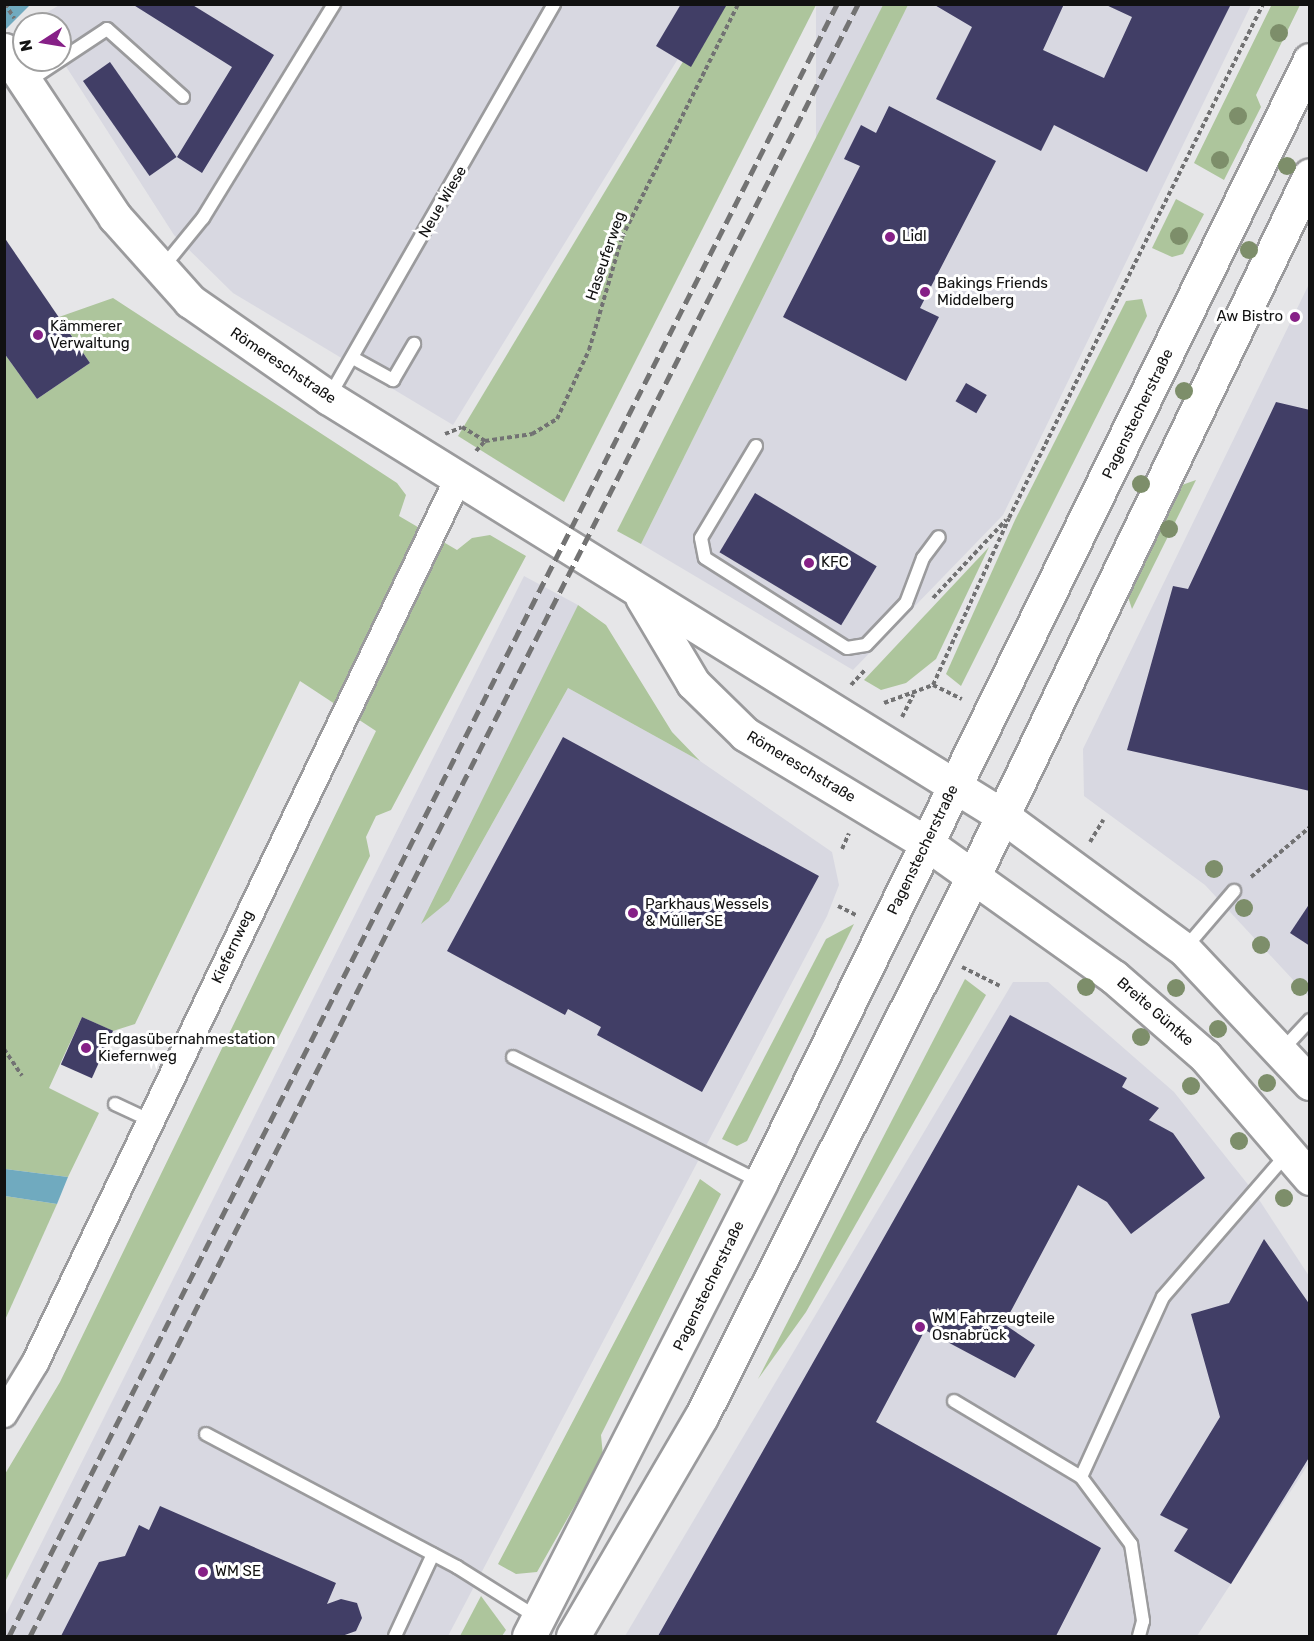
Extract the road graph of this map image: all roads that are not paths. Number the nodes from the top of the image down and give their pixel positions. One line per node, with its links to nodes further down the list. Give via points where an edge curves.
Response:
1 (334, 4): 8 (lane, via 203,218)
2 (554, 4): 10 (lane, Neue Wiese)
3 (4, 50): 5 (main road, Römereschstraße)
4 (1310, 60): 16 (main road, Pagenstecherstraße)
5 (26, 83): 6 (lane, via 106,29); 8 (main road, Römereschstraße, via 115,217)
6 (183, 97)
7 (1310, 175): 17 (main road)
8 (160, 271): 11 (main road, Römereschstraße, via 190,302)
9 (414, 344): 10 (lane, via 393,380)
10 (353, 358): 11 (lane, Neue Wiese)
11 (329, 398): 13 (main road, Römereschstraße)
12 (756, 446): 14 (lane, via 701,538 705,558 847,648 866,645 906,603 923,558)
13 (458, 479): 15 (main road, Römereschstraße, via 606,568); 27 (street, Kiefernweg)
14 (939, 537)
15 (642, 596): 16 (main road, Römereschstraße); 18 (main road, Römereschstraße, via 693,683 745,734)
16 (956, 786): 17 (main road, Römereschstraße); 18 (main road, Pagenstecherstraße)
17 (1000, 814): 19 (main road); 21 (main road)
18 (926, 843): 19 (main road, Römereschstraße); 30 (main road, Pagenstecherstraße)
19 (974, 875): 28 (main road, Breite Güntke, via 1114,977 1205,1056); 38 (main road, via 700,1417)
20 (1234, 891): 21 (lane)
21 (1184, 949): 23 (main road)
22 (1310, 1020): 23 (lane)
23 (1282, 1051): 25 (main road)
24 (513, 1057): 30 (lane)
25 (1310, 1083)
26 (115, 1104): 27 (lane)
27 (150, 1120): 32 (street, Kiefernweg, via 35,1363)
28 (1290, 1151): 29 (main road, Breite Güntke); 34 (lane, via 1163,1298)
29 (1310, 1178)
30 (761, 1182): 36 (main road, Pagenstecherstraße)
31 (954, 1401): 34 (lane)
32 (4, 1414)
33 (206, 1434): 35 (lane)
34 (1081, 1477): 39 (lane, via 1131,1544 1143,1622)
35 (433, 1554): 36 (lane); 37 (lane)
36 (534, 1628)
37 (395, 1636)
38 (573, 1636)
39 (1139, 1636)

